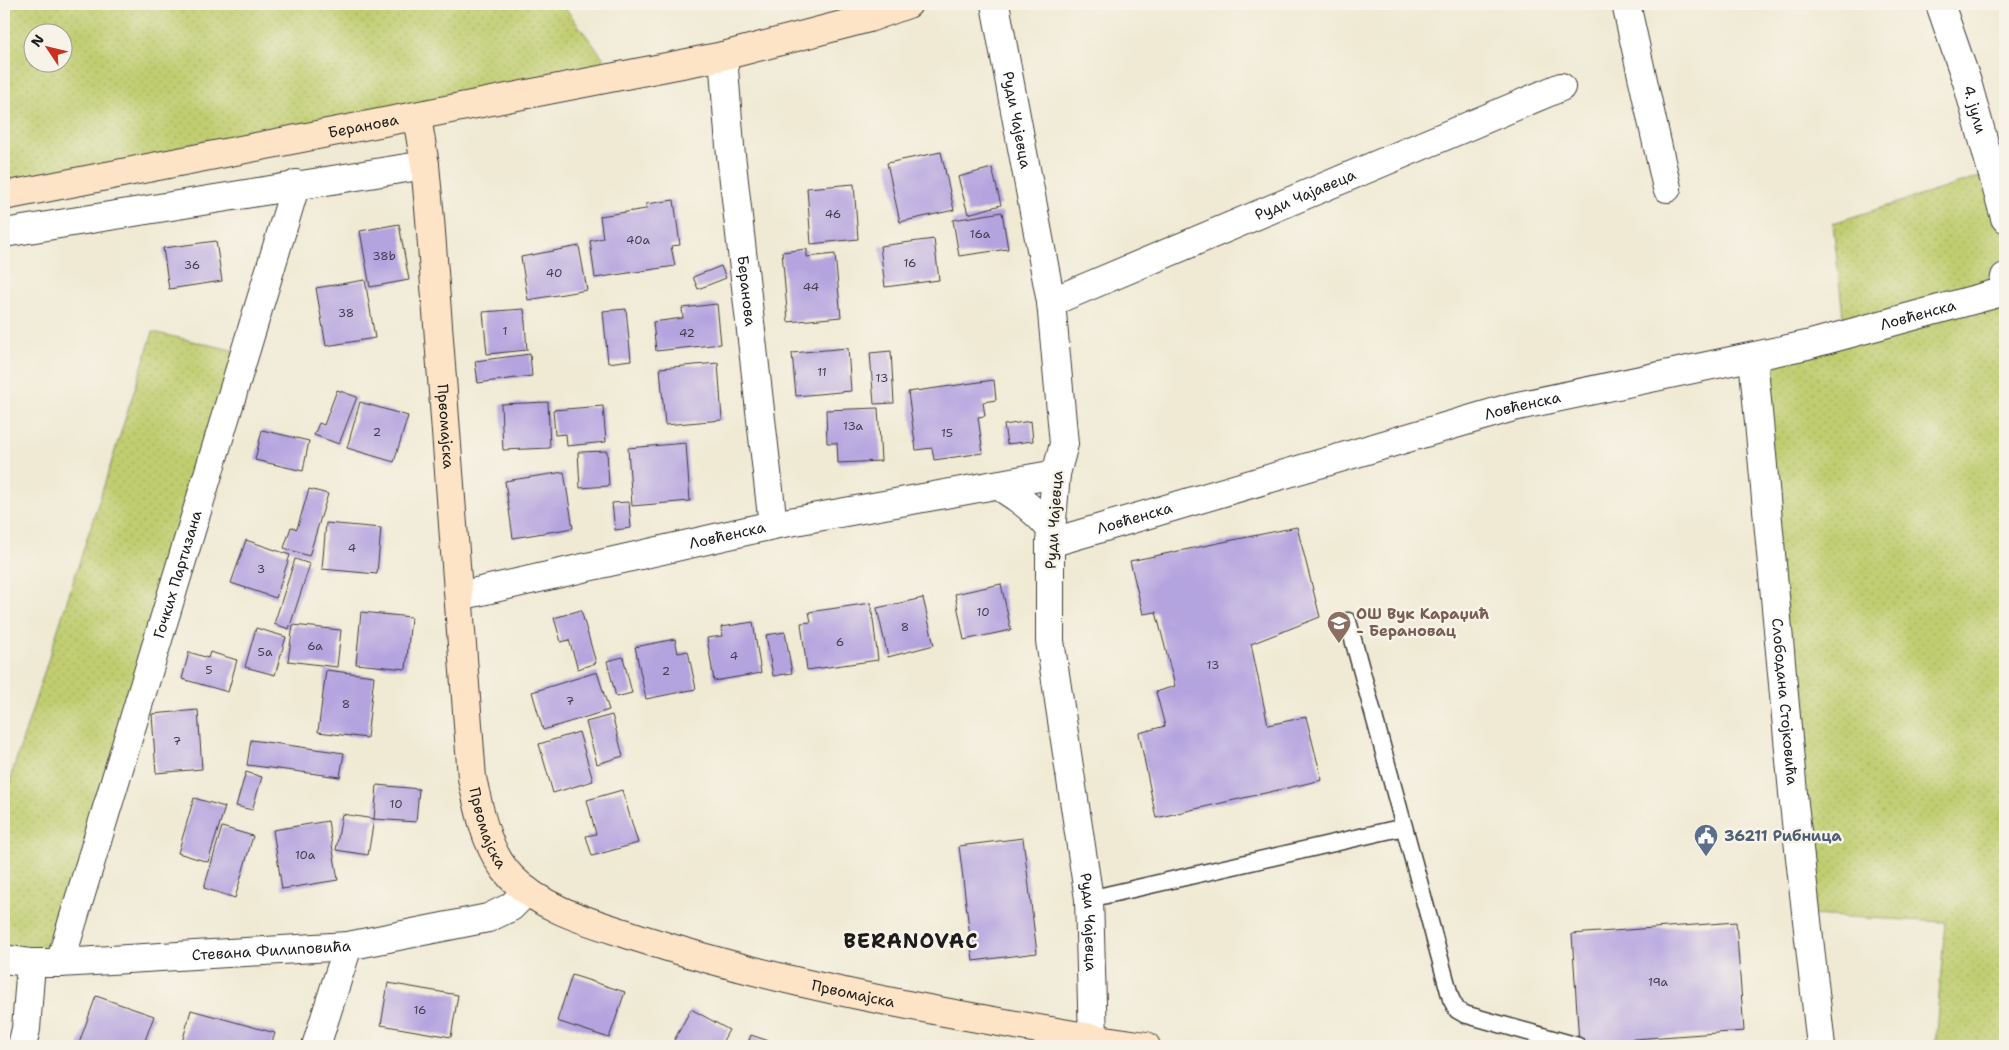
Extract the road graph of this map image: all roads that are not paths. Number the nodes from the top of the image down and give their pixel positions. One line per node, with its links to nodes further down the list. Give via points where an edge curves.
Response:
1 (908, 4): 5 (main road, Беранова, via 869,18)
2 (995, 4): 15 (street, Руди Чајевца)
3 (1626, 4): 10 (street)
4 (1940, 4): 12 (street, 4. јули)
5 (723, 56): 7 (main road, Беранова); 19 (street, Беранова)
6 (1561, 87): 15 (street, Руди Чајавеца)
7 (417, 117): 8 (main road, Првомајска); 11 (main road, Беранова)
8 (425, 165): 9 (street); 21 (main road, Првомајска)
9 (296, 184): 13 (street); 29 (street, Гочких Партизана)
10 (1667, 188)
11 (4, 196)
12 (2005, 218)
13 (4, 233)
14 (2004, 284): 16 (street, Ловћенска, via 1807,345)
15 (1051, 302): 17 (street, Руди Чајевца, via 1064,444)
16 (1754, 357): 20 (street, Ловћенска, via 1514,407); 35 (street, Слободана Стојковића, via 1794,804)
17 (1056, 474): 18 (street, Ловћенска); 20 (street, Руди Чајевца)
18 (997, 485): 19 (street, Ловћенска); 20 (street, via 1036,511)
19 (773, 525): 21 (street, Ловћенска)
20 (1051, 536): 25 (street, Руди Чајевца, via 1050,641)
21 (459, 596): 24 (main road, Првомајска, via 472,778 480,814 497,859)
22 (1348, 621): 23 (lane)
23 (1404, 827): 25 (lane); 34 (lane, via 1451,999 1457,1010)
24 (527, 891): 26 (street, Стевана Филиповића, via 511,907 488,918); 30 (main road, Првомајска, via 552,908 582,919 775,978)
25 (1089, 899): 30 (street, Руди Чајевца)
26 (348, 946): 29 (street, Стевана Филиповића); 32 (street)
27 (4, 960): 28 (street, Стевана Филиповића)
28 (31, 963): 29 (street, Стевана Филиповића); 31 (street)
29 (60, 963)
30 (1093, 1039): 33 (main road, Првомајска)
31 (22, 1046)
32 (316, 1046)
33 (1146, 1046)
34 (1578, 1046)
35 (1822, 1046)

